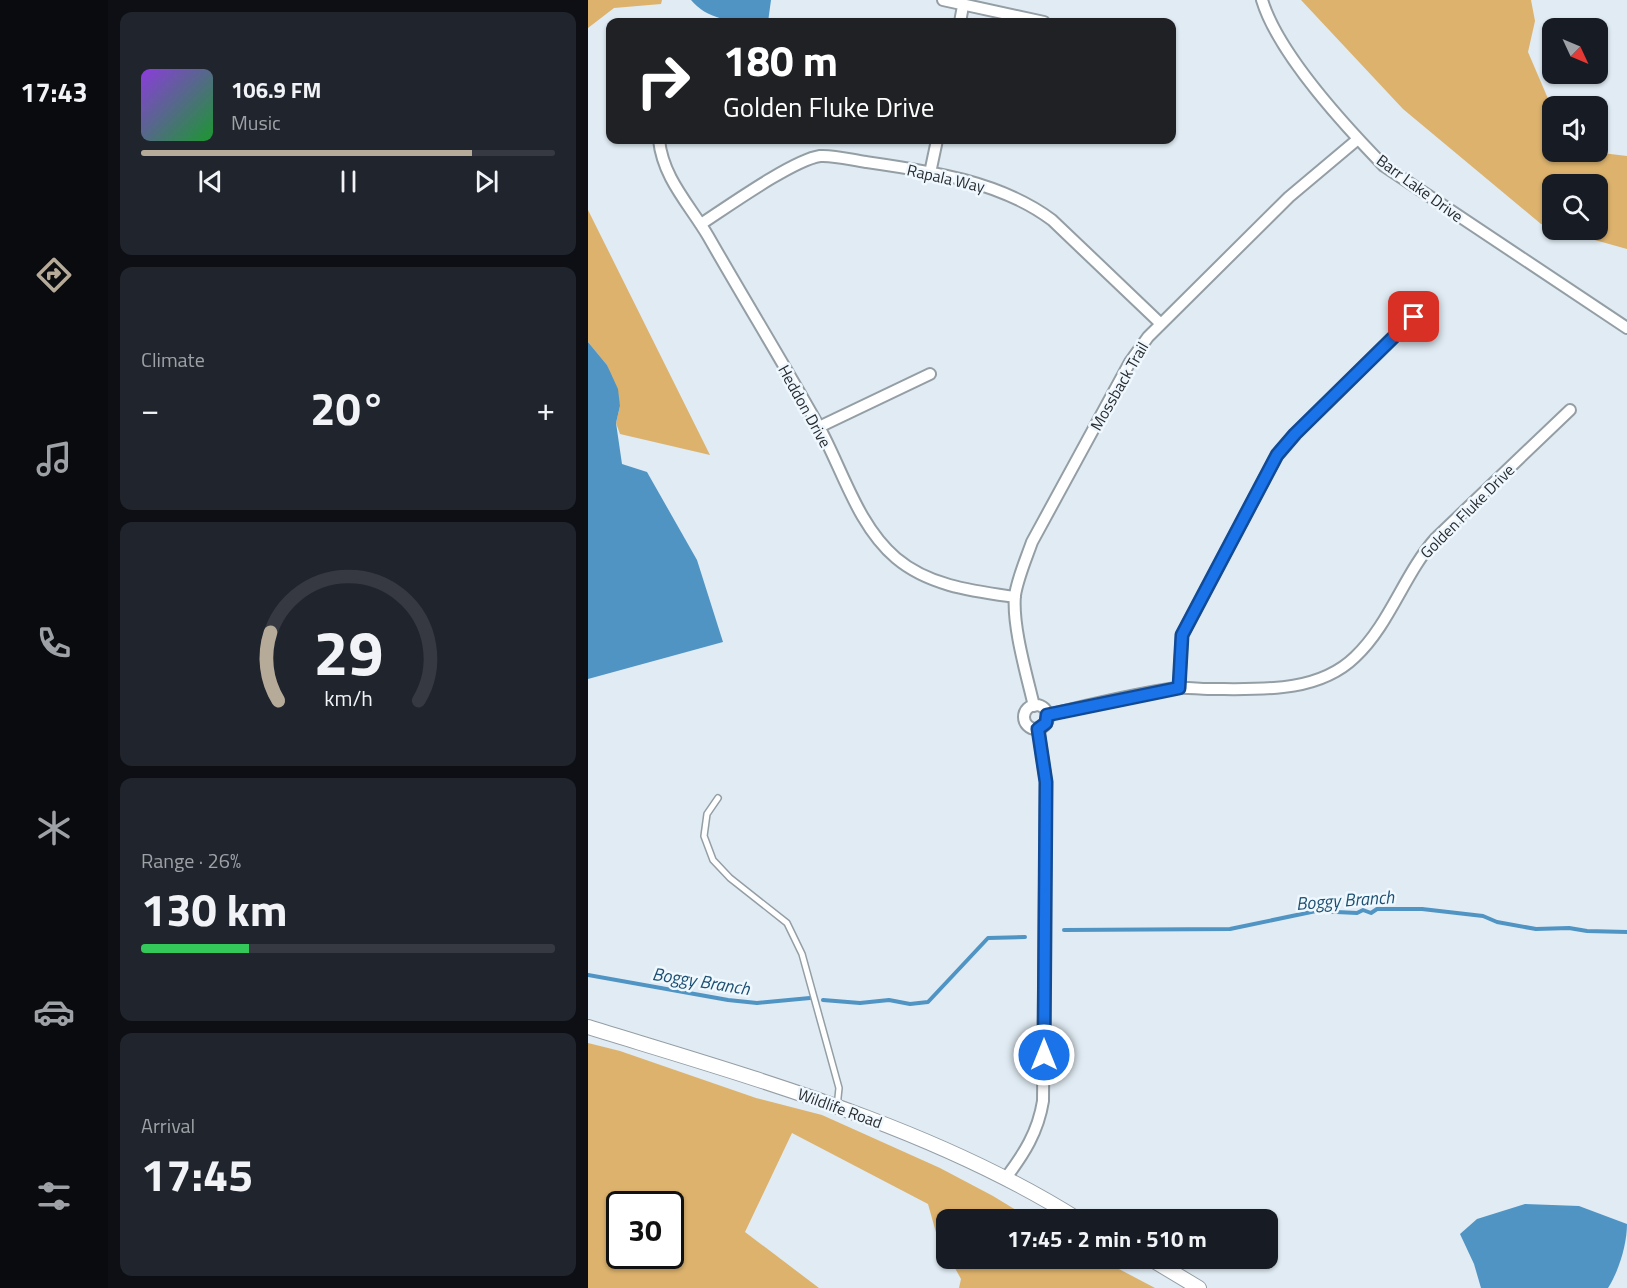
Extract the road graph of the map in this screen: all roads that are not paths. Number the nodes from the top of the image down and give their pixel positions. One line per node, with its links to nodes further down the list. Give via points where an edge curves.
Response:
1 (943, 0): 3 (street)
2 (1262, 0): 6 (street, Barr Lake Drive, via 1278,39)
3 (963, 6): 4 (street); 5 (street)
4 (961, 18)
5 (1024, 18)
6 (1358, 139): 12 (street, Mossback Trail, via 1289,197); 13 (street, Barr Lake Drive, via 1391,171)
7 (660, 144): 10 (street, Heddon Drive, via 672,184)
8 (936, 144): 9 (street)
9 (930, 173): 10 (street, Rapala Way, via 821,156 799,163); 12 (street, Rapala Way, via 1006,193 1035,207)
10 (701, 224): 16 (street, Heddon Drive)
11 (1414, 317): 18 (street, via 1277,455 1182,635)
12 (1160, 323): 17 (street, Mossback Trail, via 1130,362 1032,542)
13 (1627, 328)
14 (930, 374): 16 (street)
15 (1570, 410): 18 (street, Golden Fluke Drive, via 1425,551 1370,641 1353,659 1317,681 1292,687)
16 (819, 427): 17 (street, Heddon Drive, via 861,513 896,558 941,583)
17 (1015, 597): 19 (street, Mossback Trail, via 1021,650)
18 (1179, 688): 20 (street, Golden Fluke Drive)
19 (1034, 706): 20 (street, via 1043,708); 21 (street, Mossback Trail, via 1026,711 1025,722)
20 (1047, 715): 21 (street, via 1046,723)
21 (1038, 729): 25 (street, Mossback Trail, via 1046,782 1043,1101 1033,1138)
22 (718, 798): 24 (lane, via 707,814 704,836 713,860 787,923 797,944 839,1088)
23 (588, 1027): 24 (street, Wildlife Road)
24 (836, 1108): 25 (street, Wildlife Road, via 916,1137)
25 (1005, 1179): 26 (street, Wildlife Road)
26 (1059, 1209)
27 (1167, 1269): 28 (street)
28 (1199, 1288)

